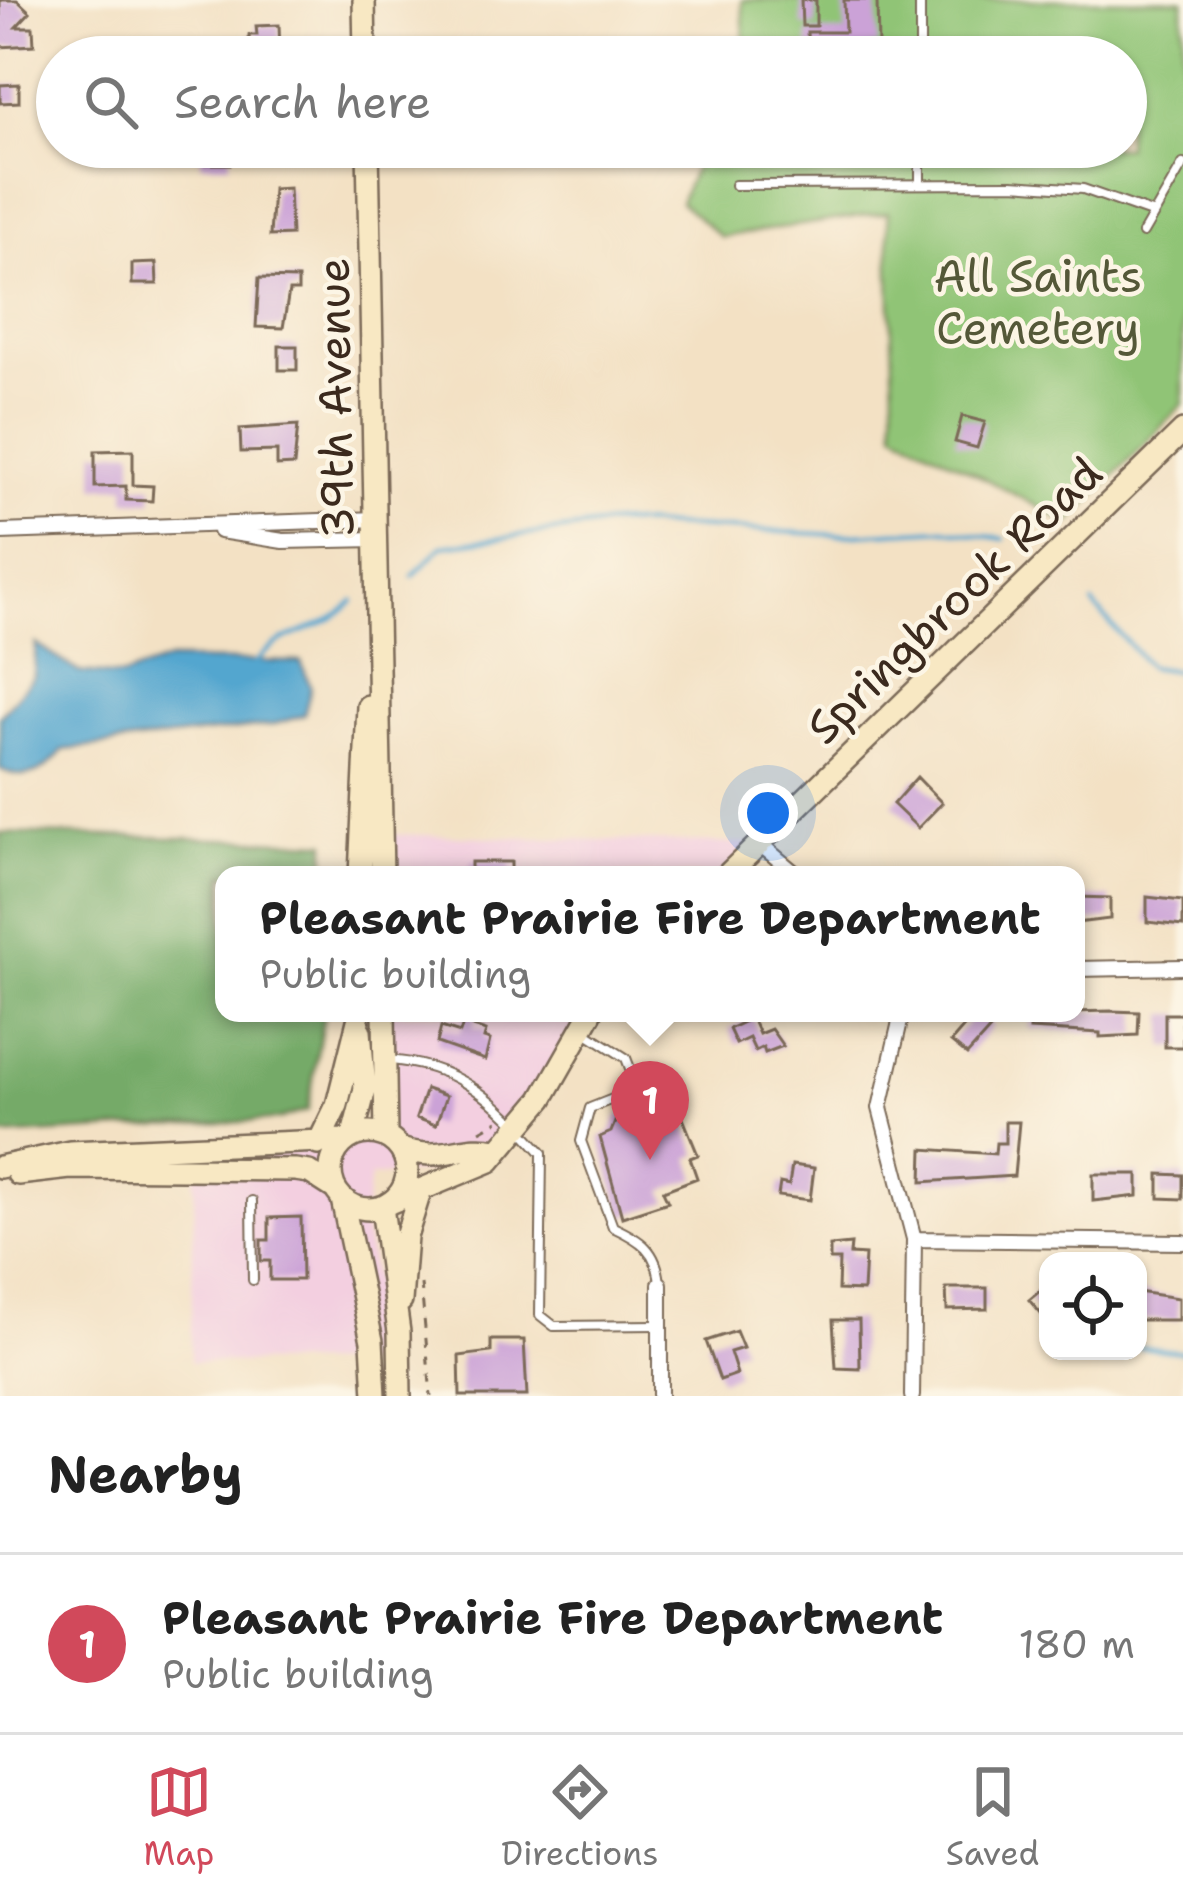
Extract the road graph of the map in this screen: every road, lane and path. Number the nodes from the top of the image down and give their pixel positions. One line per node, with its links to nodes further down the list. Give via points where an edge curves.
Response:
1 (364, 0): 3 (main road)
2 (920, 0): 4 (lane)
3 (365, 36)
4 (920, 36)
5 (1183, 164): 10 (lane)
6 (368, 168): 13 (main road, 39th Avenue)
7 (920, 168): 8 (lane)
8 (920, 184): 9 (lane); 10 (lane, via 1083,189)
9 (735, 185)
10 (1154, 214): 11 (lane)
11 (1143, 233)
12 (1183, 431): 16 (main road, Springbrook Road)
13 (377, 529): 14 (street); 15 (main road, 39th Avenue)
14 (0, 532)
15 (379, 647): 17 (main road, 39th Avenue, via 362,764); 18 (main road, 39th Avenue)
16 (760, 844): 19 (main road, Springbrook Road); 20 (street)
17 (360, 866)
18 (382, 866)
19 (737, 866)
20 (786, 866)
21 (1183, 968): 22 (street)
22 (1085, 969)
23 (357, 1022): 34 (main road, via 337,1105)
24 (358, 1022): 31 (main road, via 365,1089)
25 (385, 1022): 29 (main road)
26 (584, 1022): 30 (main road)
27 (586, 1022): 46 (lane, via 626,1058 638,1089 590,1108 581,1142 613,1227 658,1261)
28 (900, 1022): 42 (street, via 880,1108)
29 (385, 1060): 30 (lane, via 469,1081); 33 (main road)
30 (510, 1124): 32 (path); 35 (main road); 47 (lane, via 542,1153 546,1169 539,1193 540,1316 554,1326)
31 (349, 1138): 33 (main road); 34 (main road); 39 (main road, via 331,1162)
32 (470, 1138)
33 (393, 1143): 35 (main road, via 426,1157); 41 (main road, via 405,1185)
34 (318, 1144): 36 (main road, via 70,1153)
35 (496, 1150): 38 (main road, via 472,1171)
36 (0, 1167)
37 (0, 1180): 39 (main road, via 70,1168 295,1170)
38 (420, 1192): 41 (main road); 48 (main road, via 406,1238)
39 (338, 1193): 41 (main road, via 365,1209); 49 (main road, via 372,1341)
40 (252, 1202): 45 (lane)
41 (385, 1205): 48 (main road)
42 (914, 1239): 43 (street); 53 (street)
43 (1183, 1242)
44 (420, 1278): 51 (path)
45 (253, 1280)
46 (660, 1284): 47 (street)
47 (660, 1325): 52 (street)
48 (399, 1332): 50 (main road)
49 (375, 1396)
50 (400, 1396)
51 (431, 1396)
52 (661, 1396)
53 (911, 1396)

